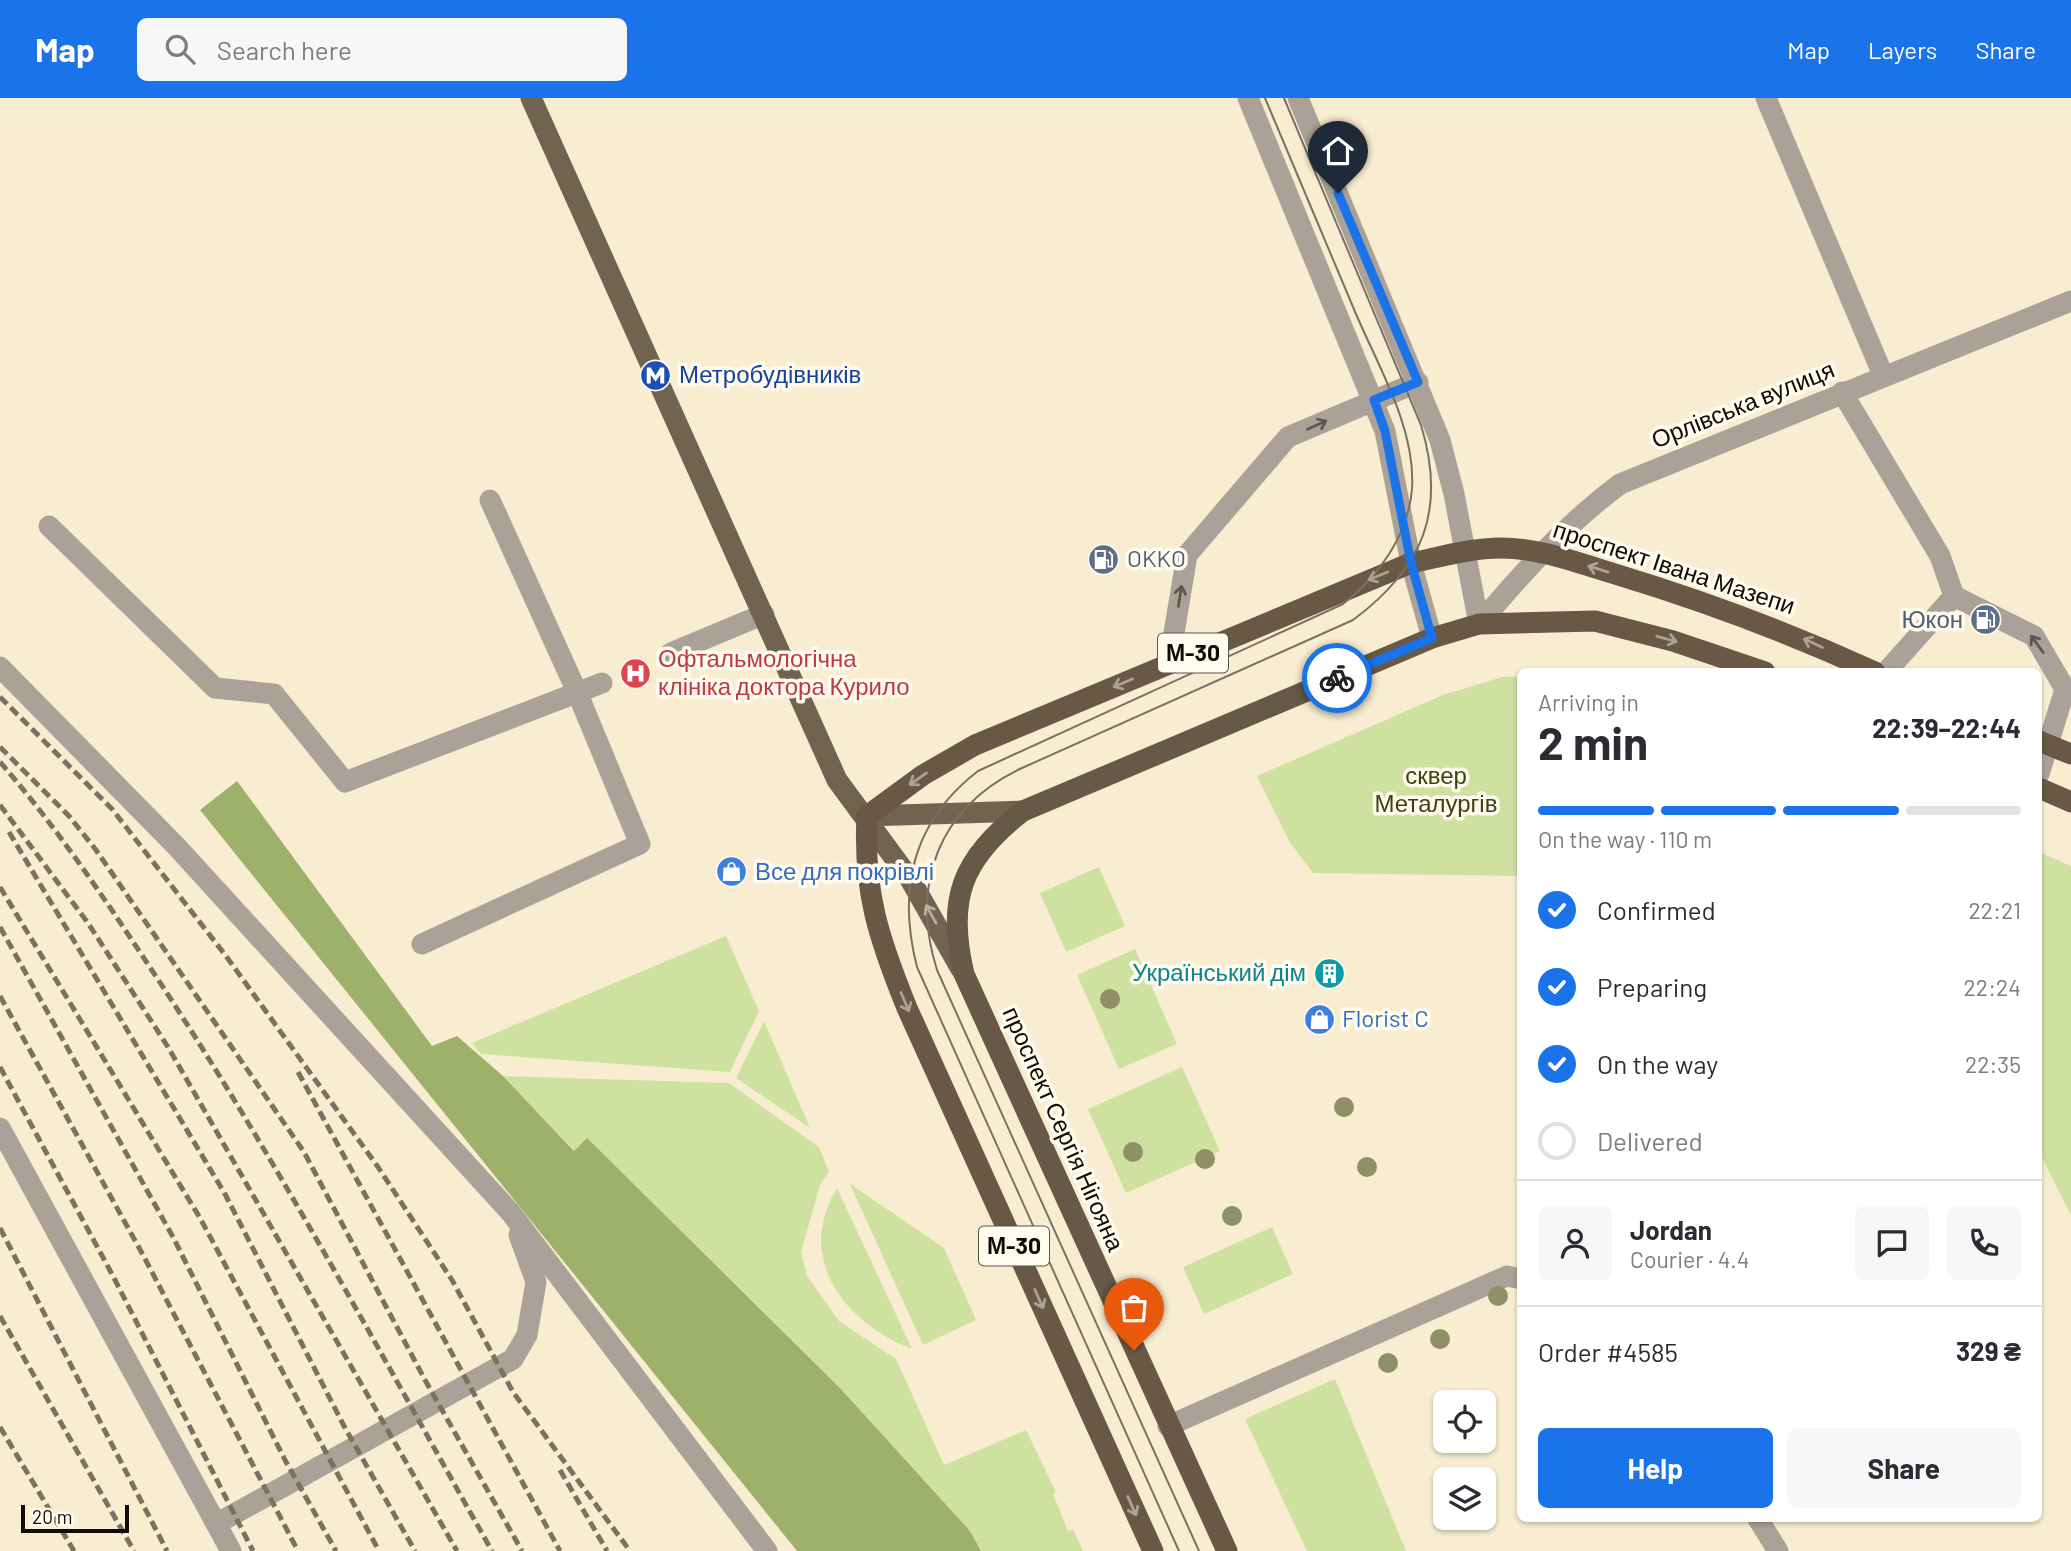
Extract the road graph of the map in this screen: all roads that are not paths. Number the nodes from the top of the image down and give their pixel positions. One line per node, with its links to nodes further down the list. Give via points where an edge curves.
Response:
1 (531, 98): 16 (main road, проспект Сергія Нігояна)
2 (1248, 98): 9 (street)
3 (1298, 98): 7 (street)
4 (1766, 98): 6 (street)
5 (2071, 301): 6 (street, Орлівська вулиця)
6 (1883, 376): 8 (street, Орлівська вулиця)
7 (1418, 382): 9 (street); 13 (street, via 1447,466)
8 (1842, 393): 12 (street, Орлівська вулиця, via 1620,484); 15 (street, via 1940,556)
9 (1374, 400): 14 (street, via 1385,431); 20 (street, one-way to 9, via 1187,555 1289,437)
10 (490, 500): 26 (street)
11 (50, 526): 26 (street, via 215,688 274,694 345,782)
12 (1541, 551): 13 (highway, проспект Івана Мазепи / М-30, via 1501,548); 17 (street, Орлівська вулиця); 23 (highway, проспект Івана Мазепи / М-30, one-way to 12, via 1798,636 1699,600)
13 (1465, 552): 14 (highway, проспект Івана Мазепи / М-30); 17 (street)
14 (1411, 563): 18 (street); 20 (highway, проспект Івана Мазепи / М-30, one-way to 20)
15 (1954, 596): 24 (street); 27 (street, one-way to 15, via 2065,689 2034,636)
16 (764, 614): 19 (street); 32 (main road, проспект Сергія Нігояна, via 837,780)
17 (1479, 624): 18 (highway, М-30); 22 (highway, М-30, one-way to 22, via 1595,621 1673,640)
18 (1432, 638): 31 (highway, М-30)
19 (671, 653)
20 (1169, 663): 32 (highway, проспект Івана Мазепи / М-30, one-way to 32, via 975,745)
21 (0, 667): 36 (street, via 177,847)
22 (1754, 668)
23 (1866, 668)
24 (1890, 668)
25 (602, 683): 26 (street)
26 (577, 692): 33 (street, via 640,844)
27 (2044, 743): 28 (highway)
28 (2071, 754)
29 (2042, 789): 30 (highway)
30 (2071, 802)
31 (1023, 811): 32 (main road); 34 (highway, М-30, via 993,834 971,864 962,888 955,937)
32 (867, 816): 34 (main road, проспект Сергія Нігояна, one-way to 32, via 910,879); 43 (highway, М-30, one-way to 43, via 865,845 879,939)
33 (422, 944)
34 (964, 974): 38 (highway, проспект Сергія Нігояна / М-30)
35 (0, 1128): 40 (street)
36 (511, 1213): 40 (street, via 536,1282 527,1335 513,1359); 42 (street)
37 (1517, 1278): 38 (street, via 1507,1276)
38 (1168, 1426): 44 (highway, проспект Сергія Нігояна / М-30)
39 (1760, 1522): 45 (street)
40 (216, 1524): 41 (street)
41 (231, 1551)
42 (767, 1551)
43 (1153, 1551)
44 (1227, 1551)
45 (1778, 1551)

